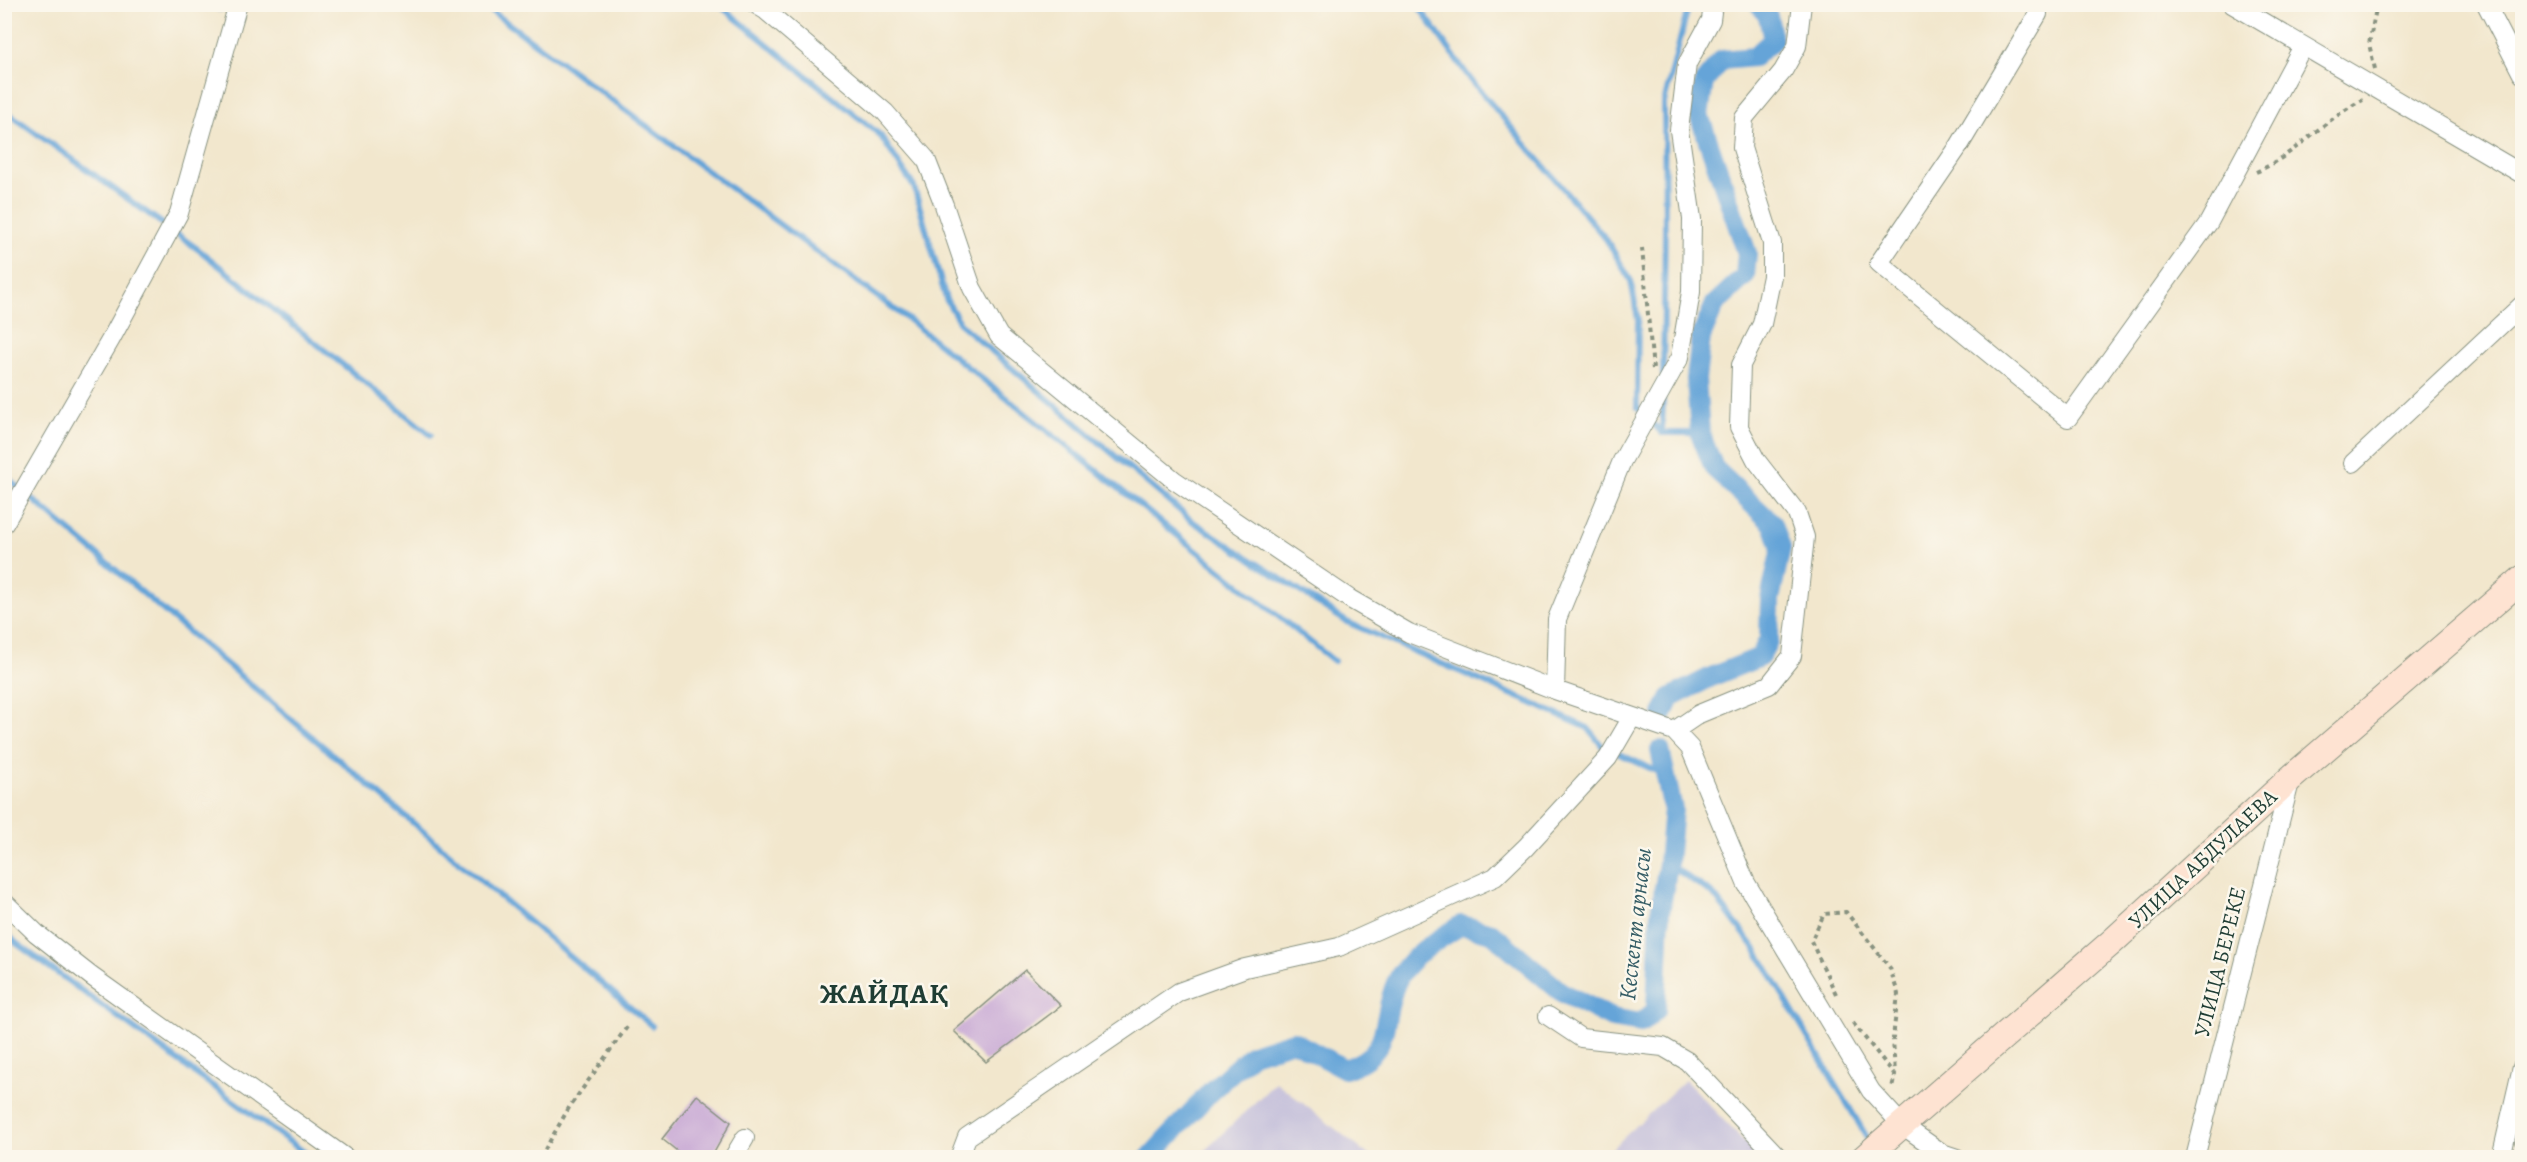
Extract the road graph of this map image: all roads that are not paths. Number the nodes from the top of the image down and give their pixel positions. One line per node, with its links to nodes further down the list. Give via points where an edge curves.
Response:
1 (238, 4): 14 (street, via 179,213)
2 (755, 4): 16 (street, via 885,111 926,159 972,288 999,336 1174,480 1350,599 1409,633)
3 (1713, 4): 16 (street, via 1711,20 1687,64 1679,130 1692,219 1691,292 1680,357 1622,461 1557,618)
4 (1802, 4): 18 (street, via 1797,46 1784,71 1744,118 1742,148 1772,243 1772,276 1762,324 1741,365 1739,427 1756,459 1797,513 1805,537 1792,656 1769,685 1699,714)
5 (2232, 4): 8 (street)
6 (2486, 4): 9 (street)
7 (2038, 14): 8 (street, via 1959,146 1879,263 2068,418 2209,222)
8 (2303, 46): 11 (street)
9 (2516, 46): 10 (street)
10 (2523, 74)
11 (2523, 174)
12 (2523, 305): 13 (street)
13 (2352, 463)
14 (4, 524)
15 (2523, 579): 19 (main road, УЛИЦА АБДУЛАЕВА)
16 (1555, 690): 17 (street)
17 (1632, 717): 18 (street); 27 (street, via 1612,752 1495,877 1339,947 1245,968 1179,992 967,1137)
18 (1674, 731): 23 (street, via 1690,748 1746,883)
19 (2291, 778): 23 (main road, УЛИЦА АБДУЛАЕВА, via 2113,941); 31 (street, УЛИЦА БЕРЕКЕ)
20 (4, 902): 25 (street, via 91,976)
21 (1548, 1016): 28 (street, via 1581,1038 1663,1047 1679,1056)
22 (2523, 1067): 32 (street)
23 (1891, 1125): 29 (main road, УЛИЦА АБДУЛАЕВА); 30 (street)
24 (745, 1138): 26 (street)
25 (346, 1158)
26 (733, 1158)
27 (959, 1158)
28 (1779, 1158)
29 (1864, 1158)
30 (1957, 1158)
31 (2195, 1158)
32 (2501, 1158)

